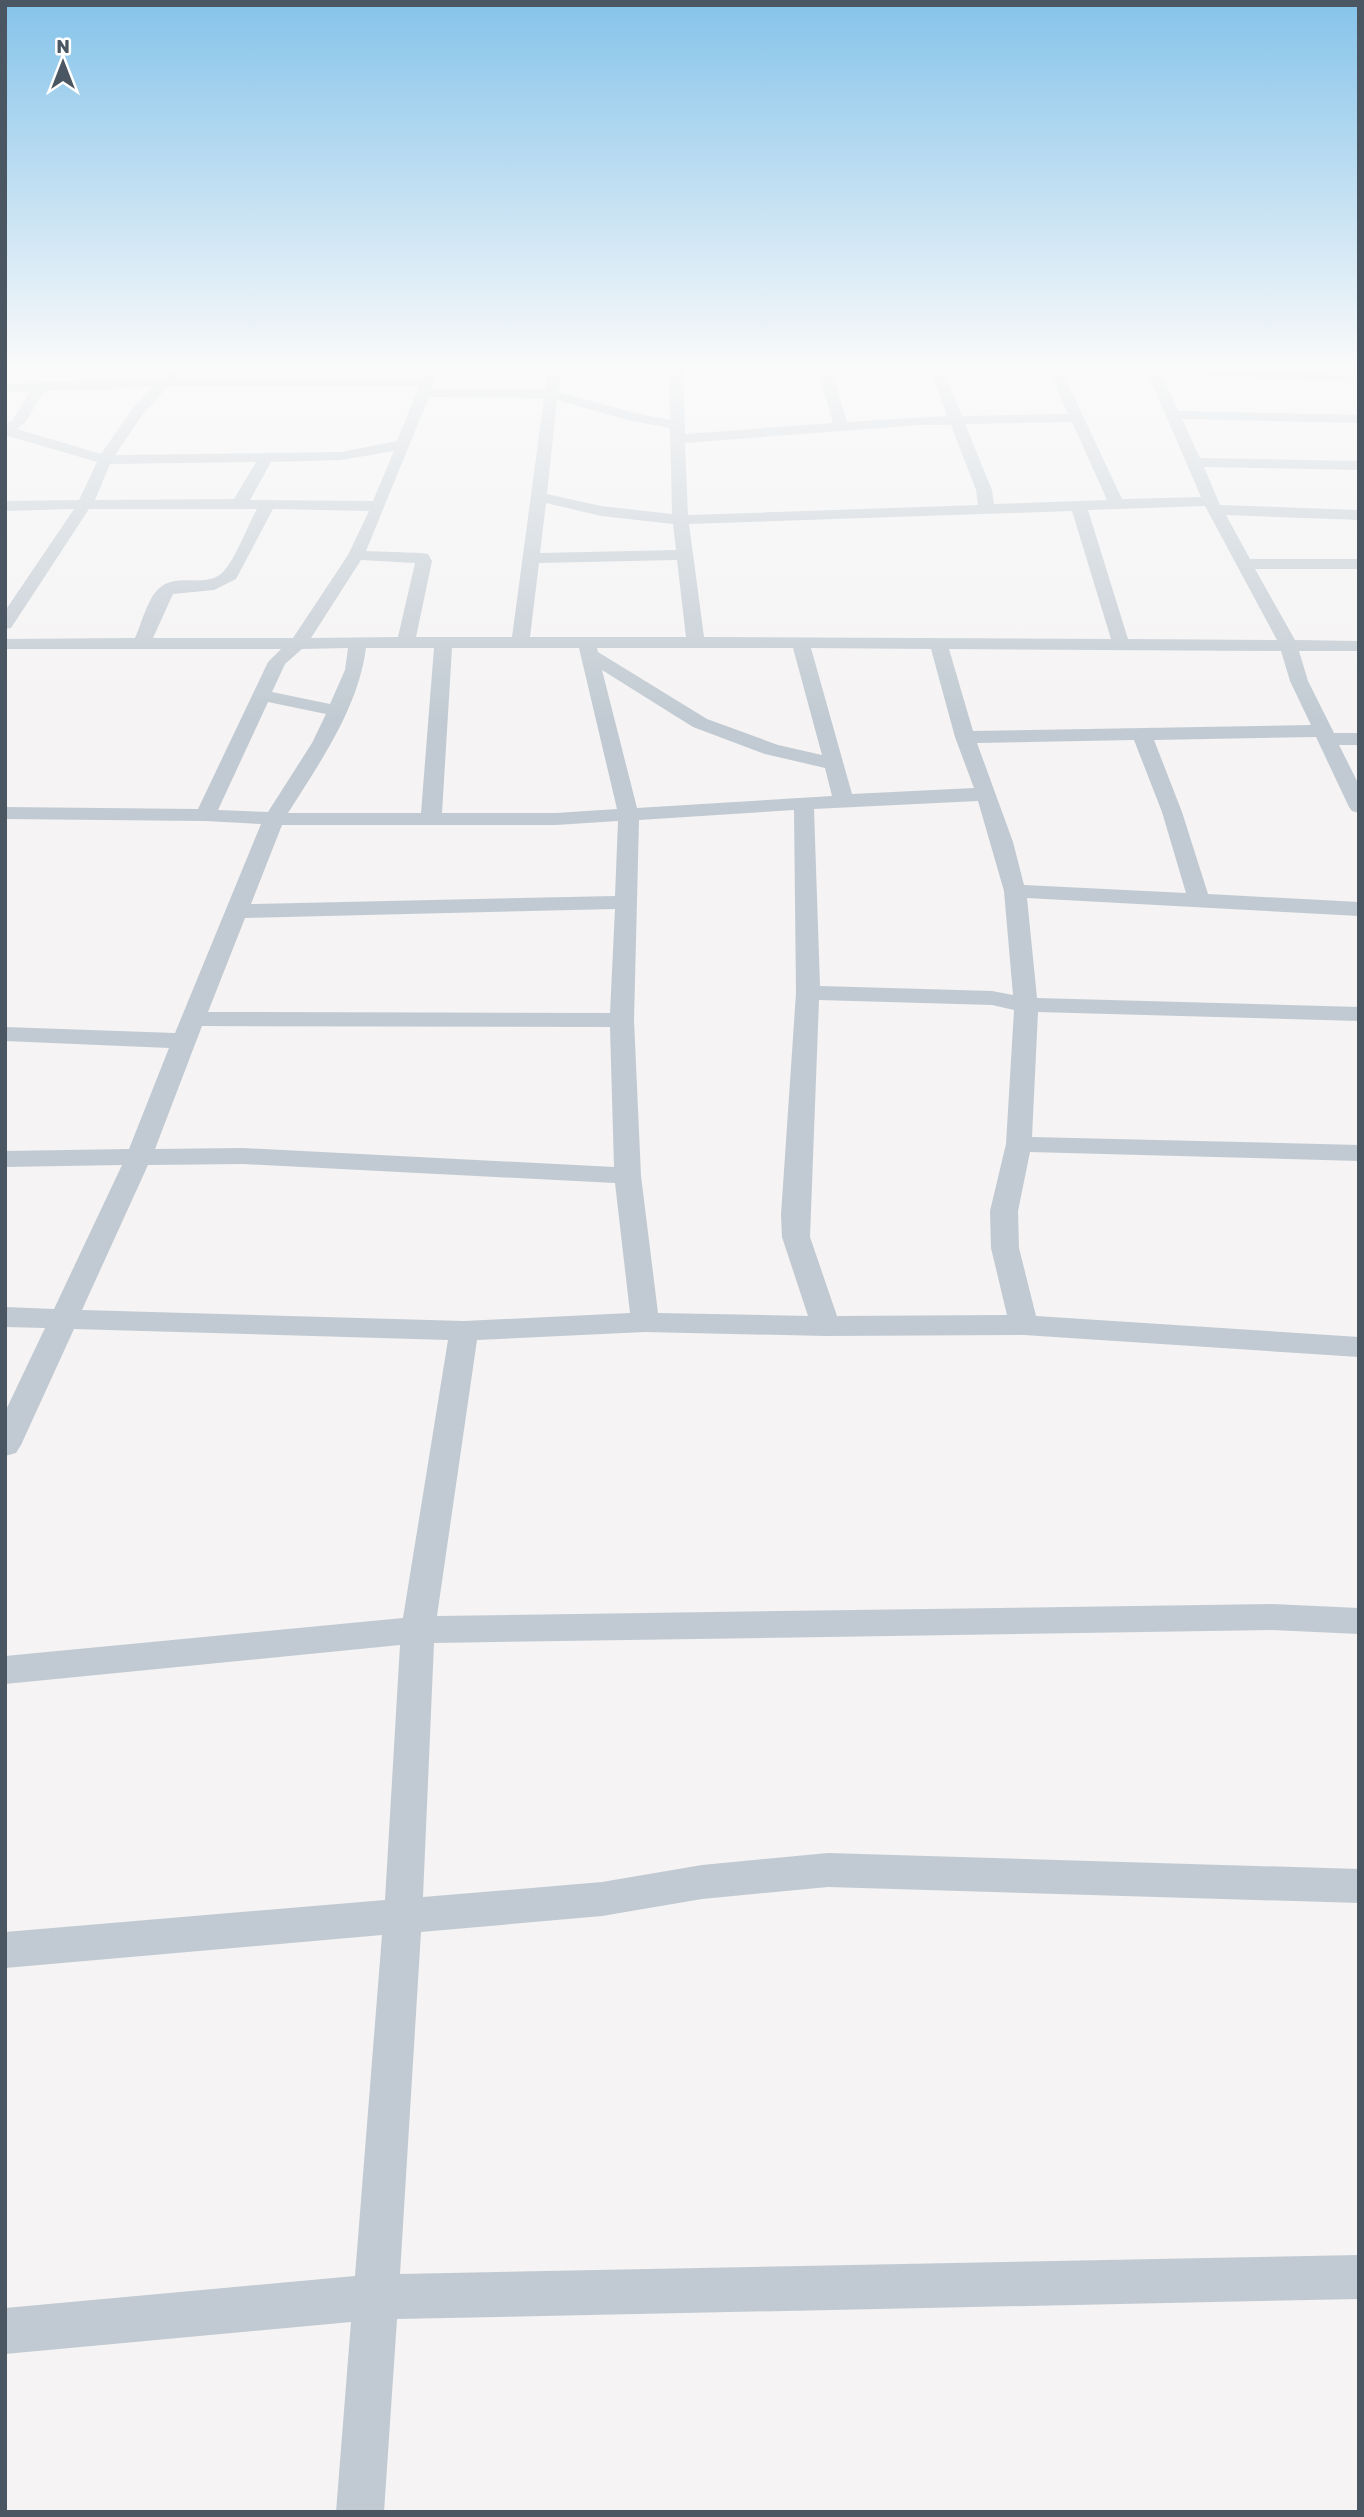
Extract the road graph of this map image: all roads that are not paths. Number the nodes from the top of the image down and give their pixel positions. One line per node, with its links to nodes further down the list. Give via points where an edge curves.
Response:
1 (101, 484): 12 (street)
2 (127, 484): 13 (street)
3 (251, 484): 14 (street)
4 (387, 484): 18 (street)
5 (539, 484): 10 (street)
6 (678, 484): 11 (street)
7 (982, 484): 21 (street)
8 (1107, 484): 16 (street)
9 (1204, 484): 19 (street)
10 (538, 496): 22 (street); 24 (street)
11 (679, 500): 22 (street); 25 (street)
12 (85, 503): 13 (street); 17 (street); 31 (street)
13 (158, 503): 14 (street)
14 (239, 505): 15 (street)
15 (267, 505): 18 (street); 41 (street, via 230,575 215,584 167,590)
16 (1117, 505): 19 (street); 20 (street)
17 (5, 506)
18 (379, 506): 26 (street)
19 (1212, 506): 23 (street); 29 (street)
20 (1079, 508): 21 (street); 42 (street)
21 (987, 510): 25 (street)
22 (612, 513): 24 (street); 25 (street)
23 (1359, 515)
24 (548, 520): 28 (street)
25 (680, 520): 27 (street)
26 (356, 555): 32 (street); 35 (street, via 410,555 424,561)
27 (682, 555): 28 (street); 33 (street)
28 (533, 558): 37 (street)
29 (1245, 564): 30 (street); 43 (street)
30 (1359, 564)
31 (5, 624)
32 (299, 642): 34 (street); 41 (street); 46 (street, via 277,662)
33 (696, 642): 38 (street); 45 (street)
34 (358, 643): 35 (street); 47 (street, via 354,670)
35 (406, 643): 36 (street)
36 (443, 643): 37 (street); 60 (street)
37 (520, 643): 45 (street)
38 (801, 643): 39 (street); 52 (street)
39 (938, 643): 42 (street); 50 (street)
40 (5, 644): 41 (street)
41 (142, 644)
42 (1121, 644): 43 (street)
43 (1289, 646): 44 (street); 49 (street, via 1299,681)
44 (1359, 646)
45 (588, 649): 52 (street, via 700,723 772,750); 58 (street)
46 (262, 695): 47 (street); 59 (street)
47 (337, 711): 61 (street)
48 (1142, 735): 49 (street); 50 (street); 63 (street)
49 (1324, 735): 51 (street); 56 (street)
50 (965, 737): 53 (street)
51 (1359, 739)
52 (834, 764): 54 (street)
53 (986, 794): 54 (street); 62 (street)
54 (844, 801): 55 (street)
55 (804, 804): 58 (street); 67 (street)
56 (1359, 807)
57 (5, 813): 59 (street)
58 (629, 814): 60 (street, via 556,819); 64 (street)
59 (205, 815): 61 (street)
60 (430, 818): 61 (street)
61 (274, 820): 66 (street)
62 (1014, 891): 63 (street); 68 (street)
63 (1199, 901): 65 (street)
64 (624, 902): 66 (street); 70 (street)
65 (1359, 909)
66 (238, 911): 71 (street)
67 (808, 993): 68 (street, via 992,998); 82 (street, via 796,1237)
68 (1026, 1004): 69 (street); 73 (street)
69 (1359, 1014)
70 (622, 1020): 71 (street); 77 (street)
71 (188, 1030): 72 (street); 75 (street)
72 (5, 1034)
73 (1019, 1144): 74 (street); 81 (street, via 1004,1212 1005,1248)
74 (1359, 1153)
75 (139, 1157): 76 (street); 77 (street, via 243,1156); 79 (street)
76 (5, 1159)
77 (628, 1176): 80 (street)
78 (5, 1317): 79 (street)
79 (64, 1321): 83 (street); 85 (street)
80 (645, 1322): 82 (street); 83 (street)
81 (1024, 1325): 82 (street); 84 (street)
82 (826, 1326)
83 (464, 1331): 87 (street)
84 (1359, 1348)
85 (5, 1445)
86 (1359, 1620): 87 (street, via 1272,1617)
87 (418, 1630): 88 (street); 90 (street)
88 (5, 1670)
89 (1359, 1886): 90 (street, via 828,1870 702,1882 602,1899)
90 (403, 1917): 91 (street); 93 (street)
91 (5, 1950)
92 (1359, 2277): 93 (street)
93 (375, 2298): 94 (street); 95 (street)
94 (5, 2330)
95 (360, 2512)

